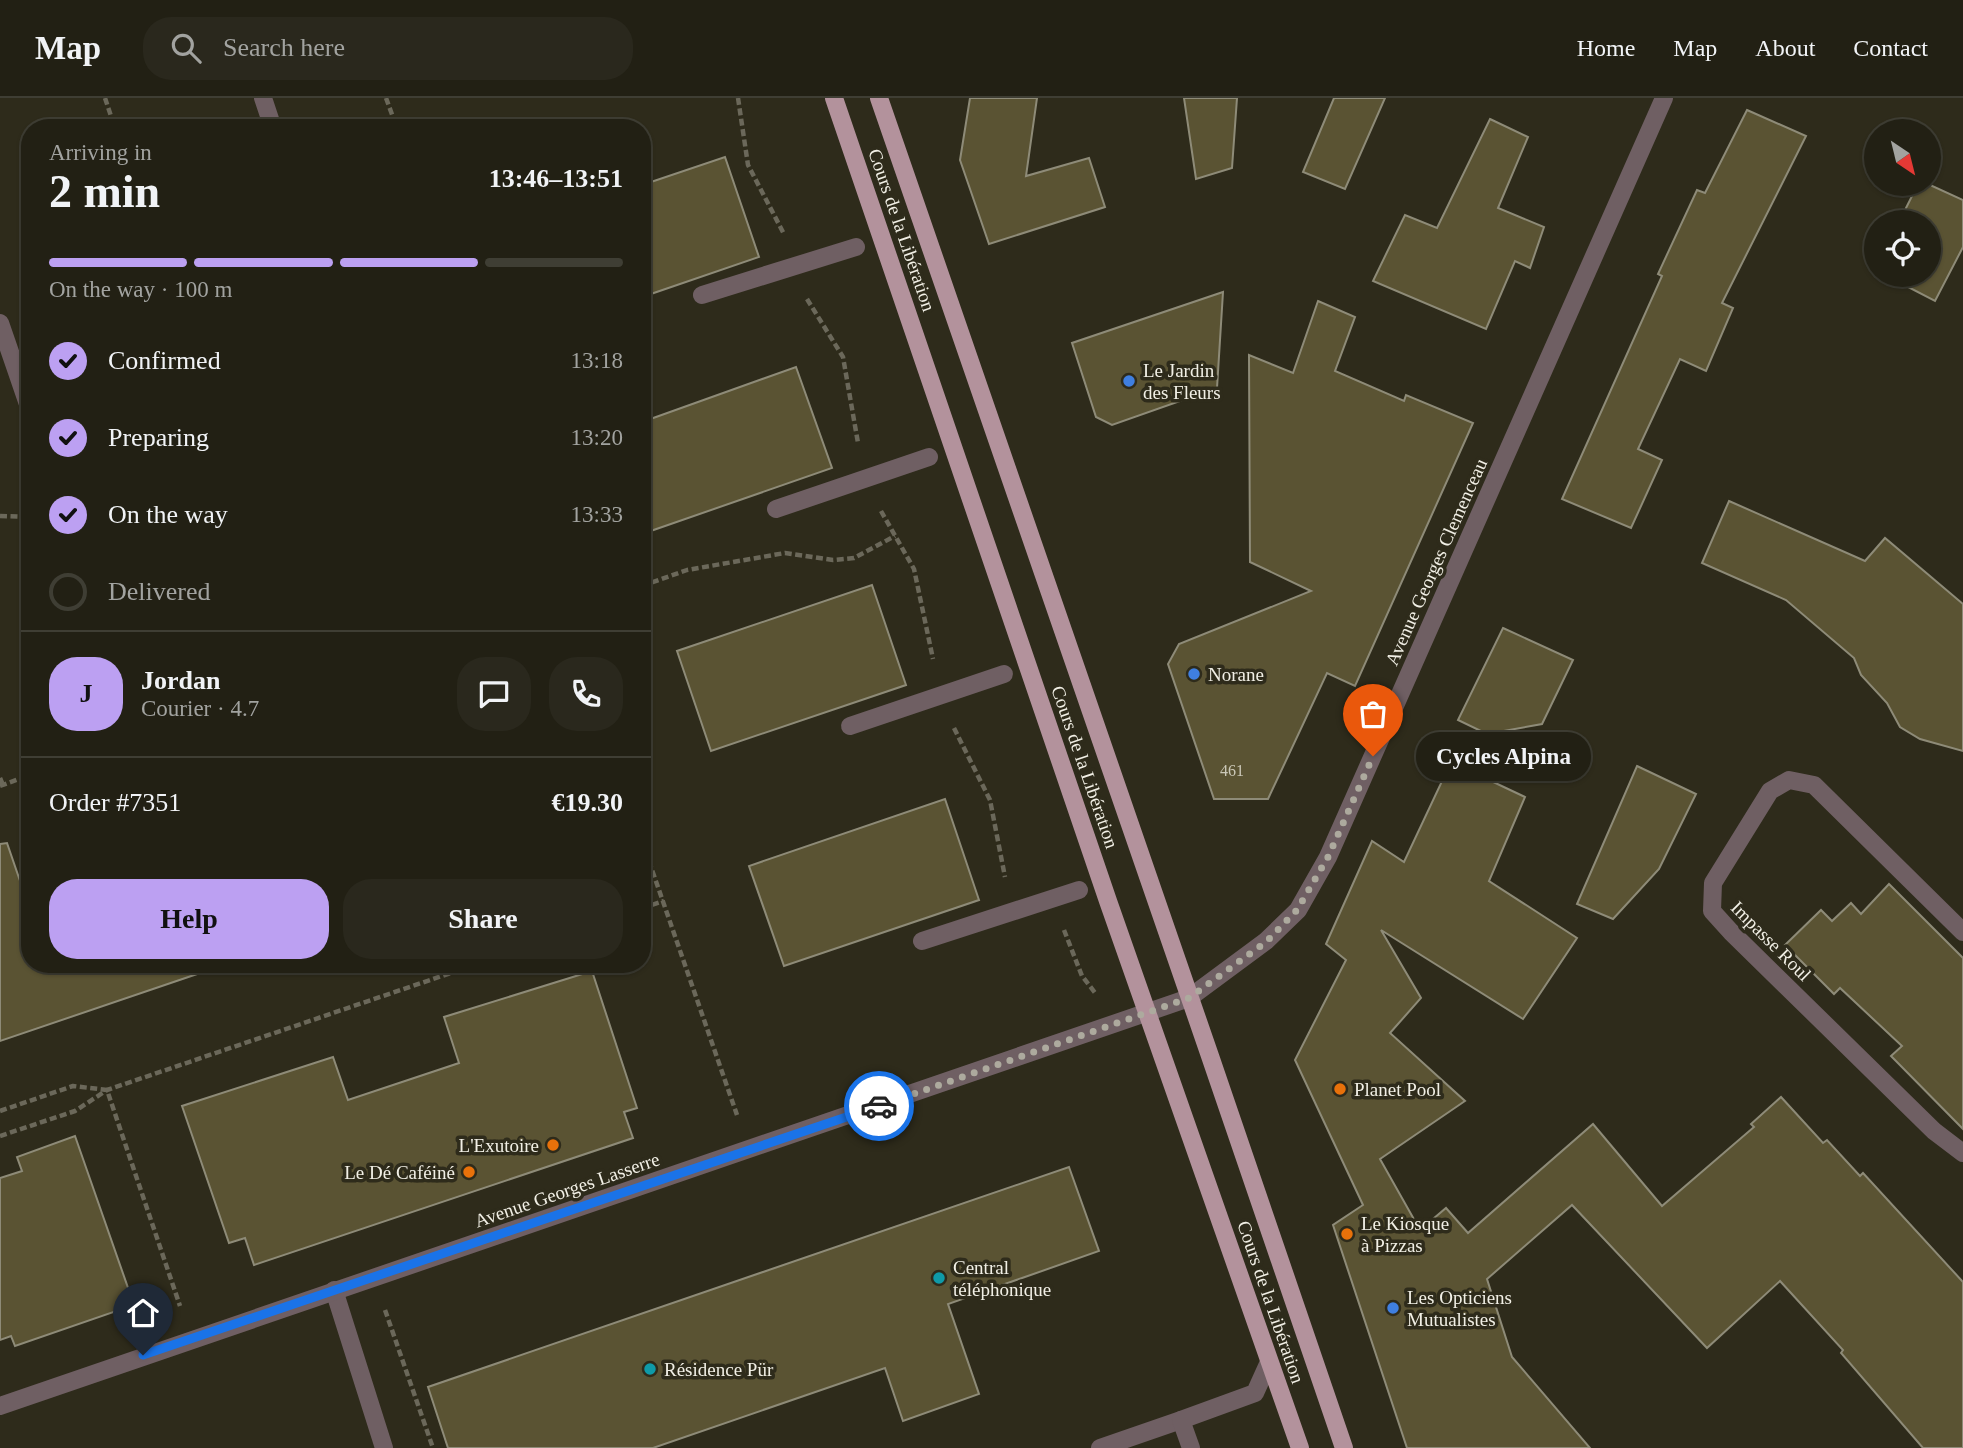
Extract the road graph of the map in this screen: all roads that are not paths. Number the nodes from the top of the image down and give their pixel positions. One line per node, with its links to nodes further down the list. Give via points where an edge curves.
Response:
1 (262, 98): 5 (street)
2 (834, 98): 18 (main road, Cours de la Libération)
3 (879, 98): 17 (main road, Cours de la Libération)
4 (1664, 98): 17 (street, Avenue Georges Clemenceau, via 1328,857 1297,910 1266,942)
5 (269, 119)
6 (856, 247): 7 (street)
7 (702, 295)
8 (0, 323): 9 (street)
9 (21, 384)
10 (929, 457): 11 (street)
11 (776, 509)
12 (1004, 674): 13 (street)
13 (850, 726)
14 (1079, 890): 16 (street)
15 (1963, 932): 19 (street, Impasse Roul, via 1814,785 1789,780 1770,791 1713,883 1712,911 1731,932 1934,1131)
16 (922, 941)
17 (1189, 998): 18 (street, Avenue Georges Clemenceau); 28 (main road, Cours de la Libération)
18 (1147, 1013): 20 (street, Avenue Georges Lasserre); 21 (main road, Cours de la Libération)
19 (1963, 1153)
20 (334, 1290): 22 (street, Avenue Georges Lasserre); 24 (street)
21 (1269, 1362): 23 (street, via 1255,1393); 27 (main road, Cours de la Libération)
22 (0, 1406)
23 (1181, 1420): 25 (street); 26 (street)
24 (384, 1448)
25 (1100, 1448)
26 (1191, 1448)
27 (1300, 1448)
28 (1344, 1448)

